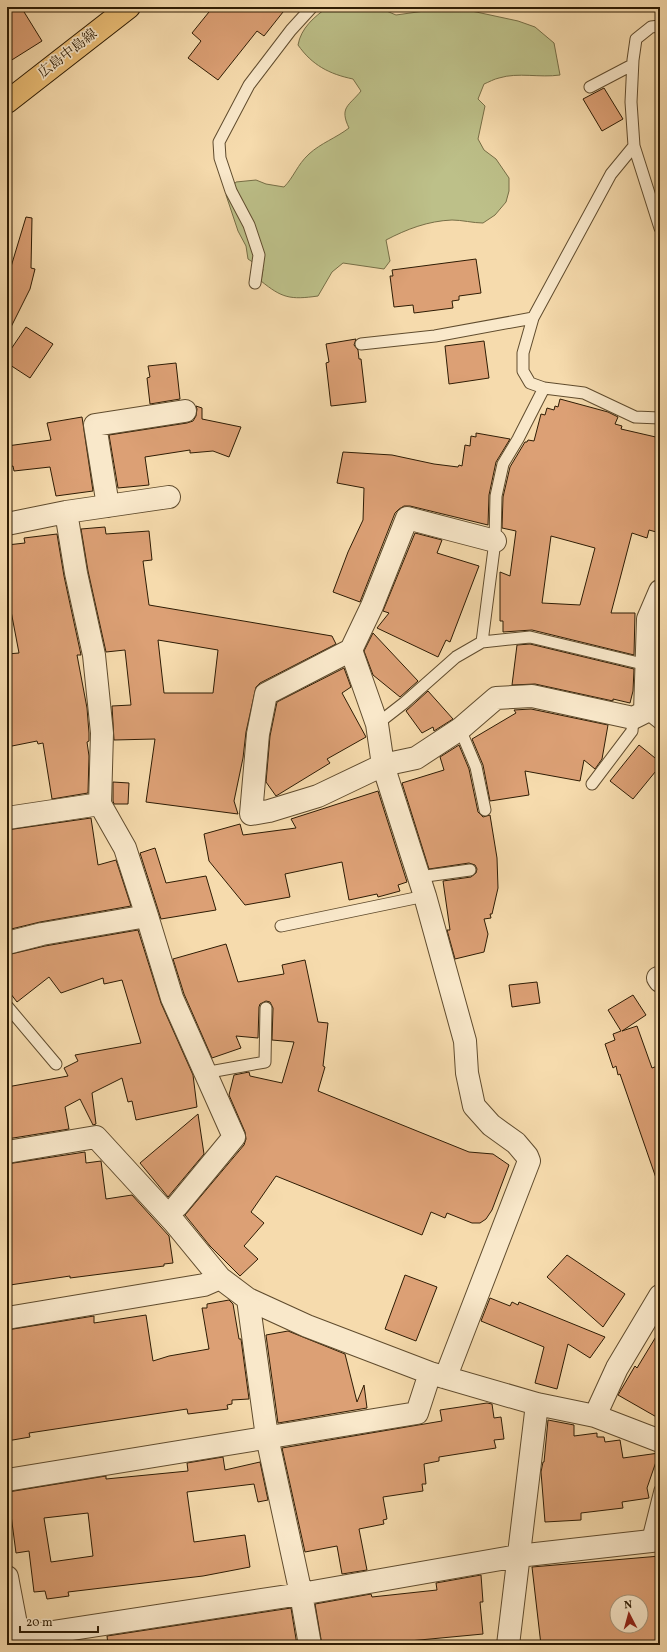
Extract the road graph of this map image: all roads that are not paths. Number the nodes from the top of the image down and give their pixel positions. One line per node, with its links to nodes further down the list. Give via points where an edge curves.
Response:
1 (129, 7): 6 (main road, 広島中島線)
2 (312, 7): 9 (lane, via 249,85 219,142 220,158 231,191 250,225 259,255)
3 (660, 26): 4 (lane, via 651,27 636,39)
4 (632, 65): 5 (lane); 7 (lane)
5 (590, 87)
6 (7, 102)
7 (634, 146): 8 (lane); 10 (lane, via 611,174)
8 (660, 228)
9 (255, 283)
10 (533, 318): 11 (lane, via 435,336); 12 (lane, via 523,353 523,371 530,383)
11 (361, 344)
12 (544, 388): 14 (lane, via 584,393 635,417); 19 (lane, via 503,464 496,496)
13 (185, 411): 16 (street, via 95,425)
14 (660, 418)
15 (169, 497): 16 (street)
16 (108, 506): 17 (street)
17 (66, 512): 18 (street); 29 (street, via 94,655 102,733)
18 (7, 524)
19 (495, 541): 21 (lane); 22 (street, via 407,518 372,606)
20 (660, 591): 23 (street, via 648,619)
21 (482, 642): 23 (lane, via 530,637); 25 (lane, via 456,657)
22 (351, 650): 25 (street); 27 (street, via 266,694 258,734 251,814 318,796)
23 (647, 665): 24 (street)
24 (646, 718): 26 (street, via 532,696 496,698); 28 (lane, via 632,731)
25 (377, 724): 27 (street)
26 (460, 729): 27 (street, via 416,758); 30 (lane, via 476,767)
27 (384, 765): 33 (street)
28 (592, 784)
29 (100, 804): 31 (street); 34 (street, via 125,848)
30 (485, 810)
31 (8, 812)
32 (470, 870): 33 (lane)
33 (422, 886): 35 (lane); 47 (street, via 465,1041 467,1073 474,1106 490,1125 516,1143 529,1161 448,1371)
34 (147, 916): 36 (street); 40 (street, via 172,998)
35 (281, 926)
36 (7, 942)
37 (7, 1006): 39 (lane)
38 (266, 1008): 40 (lane, via 265,1062)
39 (56, 1064)
40 (204, 1073): 42 (street, via 234,1137)
41 (7, 1152): 43 (street, via 96,1137 174,1222)
42 (177, 1206)
43 (220, 1278): 45 (street); 46 (street, via 204,1285)
44 (660, 1296): 49 (street, via 617,1368)
45 (248, 1299): 47 (street, via 306,1326); 50 (street)
46 (7, 1318)
47 (437, 1375): 48 (street); 50 (street, via 417,1413)
48 (537, 1404): 49 (street); 55 (street)
49 (595, 1416): 51 (street)
50 (267, 1437): 52 (street); 57 (street)
51 (660, 1441)
52 (7, 1480)
53 (660, 1490): 54 (lane)
54 (654, 1541): 55 (street)
55 (518, 1556): 57 (street); 60 (street)
56 (7, 1576): 58 (street)
57 (301, 1594): 58 (street); 59 (street)
58 (15, 1640)
59 (310, 1645)
60 (508, 1645)

